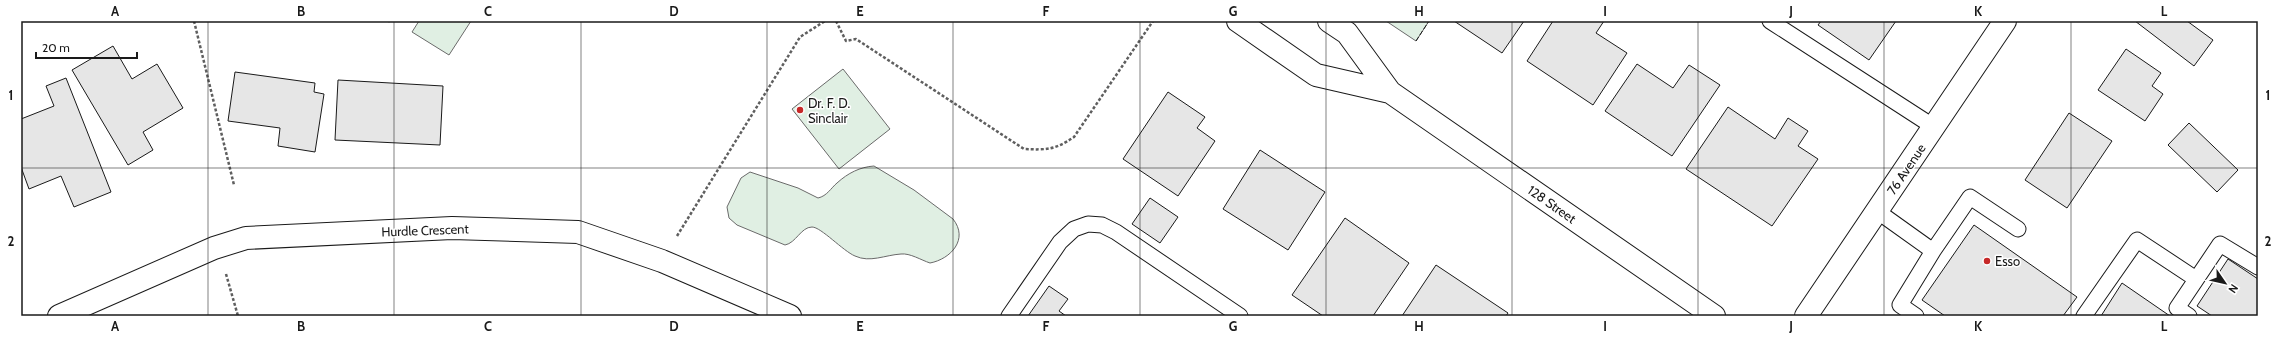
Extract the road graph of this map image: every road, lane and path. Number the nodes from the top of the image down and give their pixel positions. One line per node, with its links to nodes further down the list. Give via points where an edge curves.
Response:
1 (194, 21): 11 (path)
2 (825, 21): 14 (path, via 800,37)
3 (836, 21): 4 (path, via 846,41 856,39 1024,149 1047,150 1060,146 1074,137)
4 (1153, 21)
5 (1238, 21): 9 (street, 128 Street, via 1316,75)
6 (1329, 21): 9 (street, 128 Street, via 1347,33)
7 (1770, 21): 10 (lane)
8 (2005, 21): 10 (street, 76 Avenue)
9 (1390, 92): 24 (street, 128 Street)
10 (1934, 127): 12 (street, 76 Avenue)
11 (234, 185)
12 (1877, 211): 15 (lane); 25 (street, 76 Avenue)
13 (2018, 228): 15 (lane, via 1970,197)
14 (676, 237)
15 (1933, 251): 26 (lane, via 1900,305)
16 (225, 272): 20 (path)
17 (2257, 273): 18 (lane, via 2220,244)
18 (2196, 279): 27 (lane, via 2137,240); 28 (lane, via 2177,308)
19 (60, 316): 21 (street, Hurdle Crescent, via 214,248 246,238 452,228 578,232 662,261)
20 (238, 316)
21 (790, 316)
22 (1009, 316): 23 (lane, via 1060,242 1074,229 1088,224 1102,225 1116,232)
23 (1240, 316)
24 (1714, 316)
25 (1806, 316)
26 (1916, 316)
27 (2084, 316)
28 (2188, 316)

